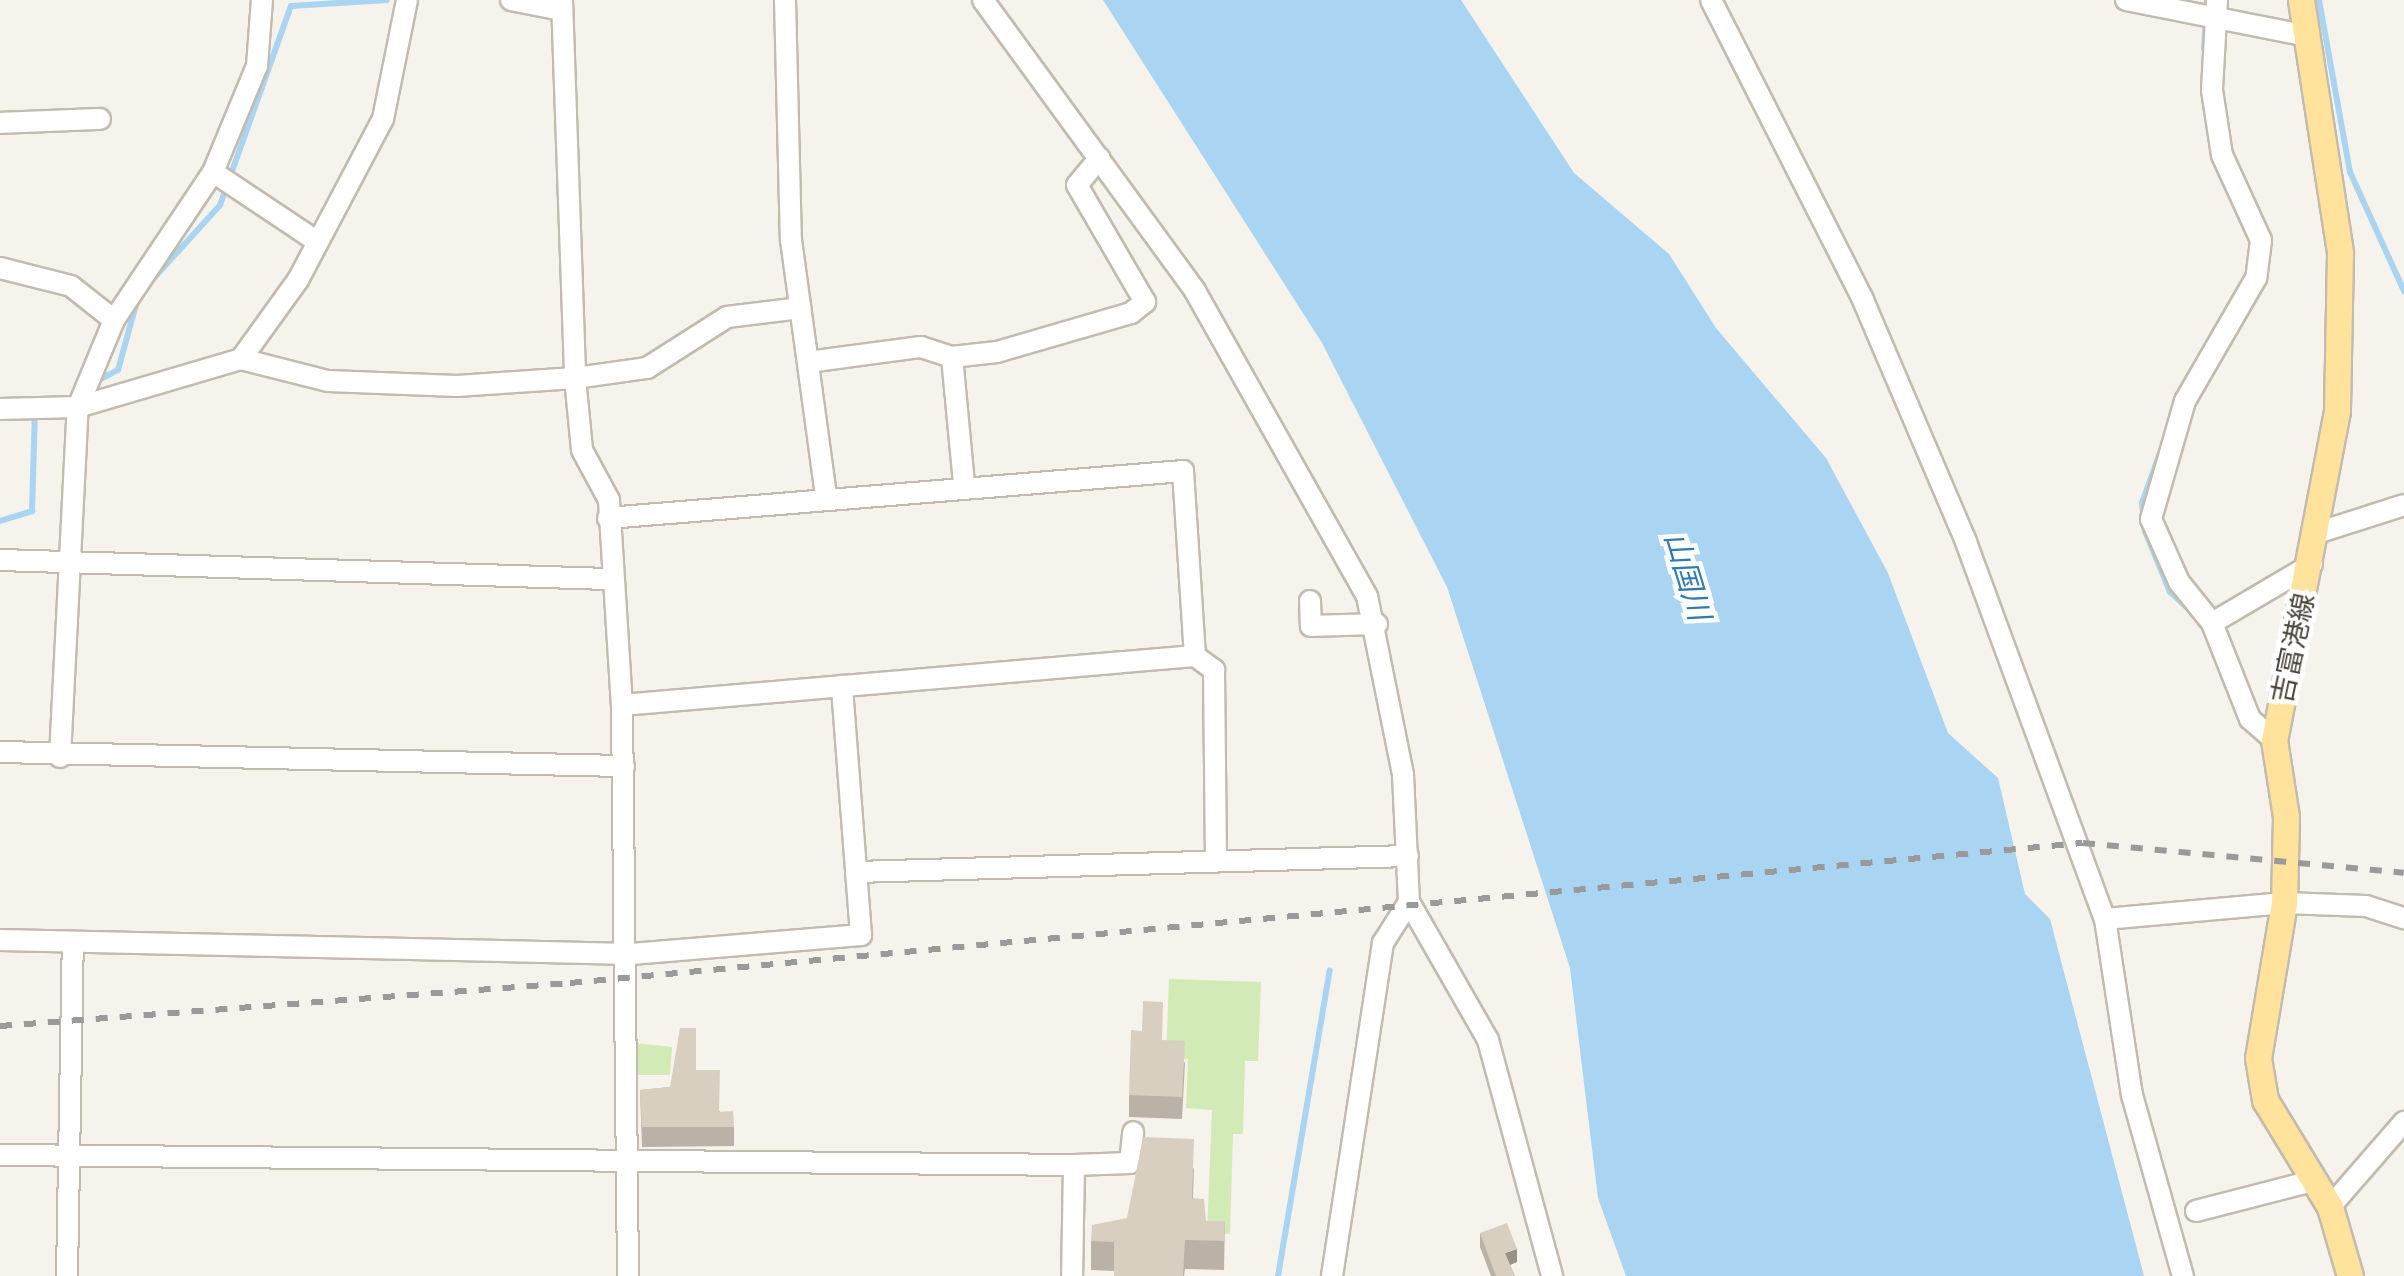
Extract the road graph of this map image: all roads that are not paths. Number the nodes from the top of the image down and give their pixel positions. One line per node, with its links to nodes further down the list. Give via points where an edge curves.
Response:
1 (262, 0): 15 (street, via 257,66)
2 (408, 0): 16 (street, via 383,119)
3 (511, 0): 9 (street)
4 (785, 0): 18 (street)
5 (983, 0): 14 (street)
6 (1711, 0): 51 (street, via 1878,334 1966,542)
7 (2126, 0): 10 (street)
8 (2301, 0): 11 (main road, 吉富港線)
9 (562, 5): 23 (street)
10 (2217, 10): 11 (street); 36 (street, via 2212,90 2222,155 2261,240 2256,278 2185,401 2151,519 2179,582)
11 (2308, 36): 30 (main road, 吉富港線, via 2340,253 2337,412)
12 (100, 119): 13 (street)
13 (0, 123)
14 (1100, 158): 20 (street, via 1077,185 1145,302 997,352); 37 (street, via 1246,377)
15 (213, 172): 16 (street); 19 (street)
16 (318, 242): 21 (street)
17 (0, 268): 19 (street, via 72,286)
18 (800, 308): 22 (street); 23 (street, via 727,317 648,368)
19 (114, 320): 24 (street)
20 (952, 357): 22 (street, via 921,347); 26 (street)
21 (241, 359): 23 (street, via 328,381 457,386); 24 (street)
22 (808, 362): 27 (street)
23 (574, 378): 29 (street, via 582,450 608,500)
24 (78, 407): 25 (street); 32 (street)
25 (0, 409)
26 (964, 485): 27 (street); 38 (street, via 1184,470)
27 (826, 494): 29 (street)
28 (2404, 505): 30 (street)
29 (608, 518): 34 (street)
30 (2317, 533): 33 (main road, 吉富港線)
31 (0, 560): 32 (street)
32 (64, 561): 34 (street); 43 (street)
33 (2312, 564): 36 (street); 41 (main road, 吉富港線)
34 (608, 579): 40 (street)
35 (1310, 601): 37 (street, via 1311,626)
36 (2212, 623): 41 (street, via 2250,719)
37 (1377, 624): 45 (street)
38 (1196, 656): 39 (street); 46 (street, via 1214,670)
39 (842, 686): 40 (street); 47 (street)
40 (622, 705): 44 (street)
41 (2274, 740): 49 (main road, 吉富港線, via 2286,817)
42 (0, 752): 43 (street)
43 (60, 757): 44 (street)
44 (624, 766): 54 (street)
45 (1408, 856): 46 (street); 48 (street)
46 (1216, 858): 47 (street)
47 (856, 872): 54 (street, via 861,935)
48 (1409, 902): 68 (street, via 1383,943); 69 (street, via 1488,1040)
49 (2284, 903): 50 (street, via 2366,906); 51 (street); 61 (main road, 吉富港線, via 2258,1058 2265,1100)
50 (2404, 918)
51 (2106, 920): 70 (street, via 2132,1094)
52 (0, 940): 53 (street)
53 (73, 943): 54 (street); 58 (street)
54 (630, 954): 59 (street)
55 (2404, 1122): 62 (street)
56 (1133, 1132): 60 (street, via 1130,1163)
57 (0, 1155): 58 (street)
58 (70, 1156): 59 (street); 65 (street)
59 (630, 1158): 60 (street); 66 (street)
60 (1074, 1165): 67 (street)
61 (2312, 1181): 62 (main road, 吉富港線); 63 (street)
62 (2330, 1207): 64 (main road, 吉富港線)
63 (2196, 1211)
64 (2348, 1274)
65 (67, 1276)
66 (628, 1276)
67 (1072, 1276)
68 (1332, 1276)
69 (1552, 1276)
70 (2183, 1276)

